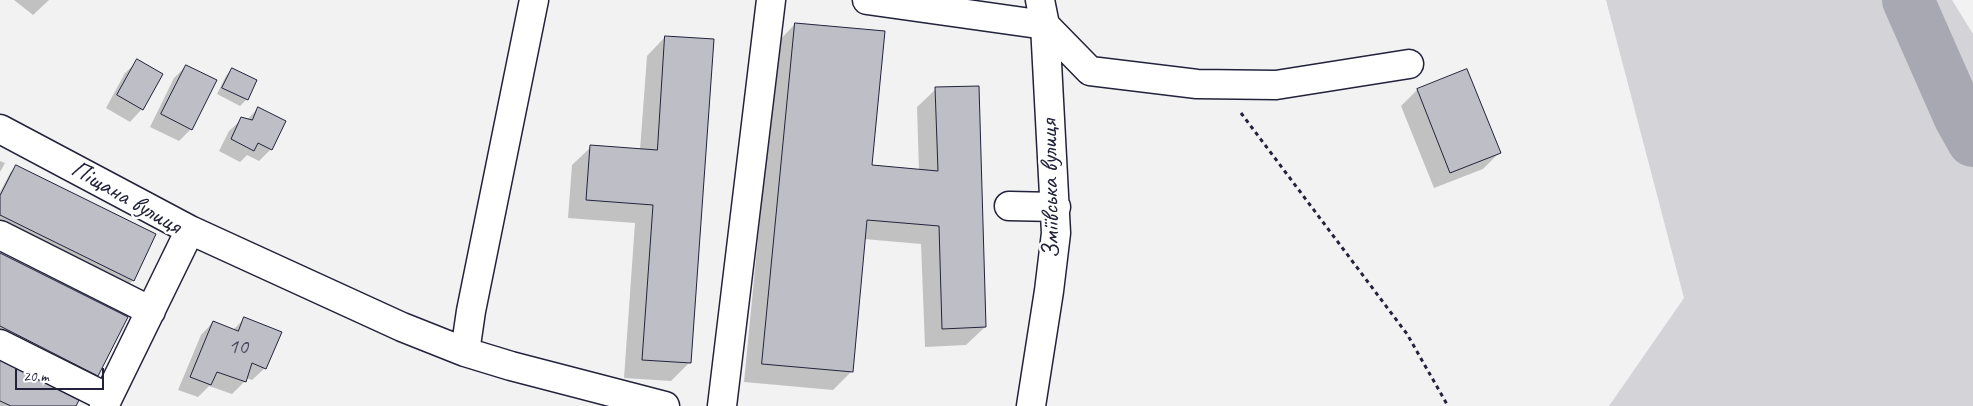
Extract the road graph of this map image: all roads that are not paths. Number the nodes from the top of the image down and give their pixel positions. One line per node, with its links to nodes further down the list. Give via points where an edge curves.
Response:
1 (534, 0): 13 (street)
2 (771, 0): 16 (street)
3 (867, 0): 4 (street)
4 (1042, 12): 5 (street, via 1090,71 1197,84 1276,85); 8 (street, Зміївська вулиця)
5 (1409, 64)
6 (0, 129): 9 (street, Піщана вулиця)
7 (1009, 206): 8 (street)
8 (1056, 207): 17 (street, Зміївська вулиця, via 1054,259)
9 (190, 230): 11 (street, Піщана вулиця); 13 (street, via 402,327)
10 (0, 235): 11 (street)
11 (151, 311): 14 (street, Піщана вулиця)
12 (0, 344): 14 (street)
13 (465, 352): 15 (street)
14 (106, 402)
15 (665, 406)
16 (722, 406)
17 (1031, 406)

